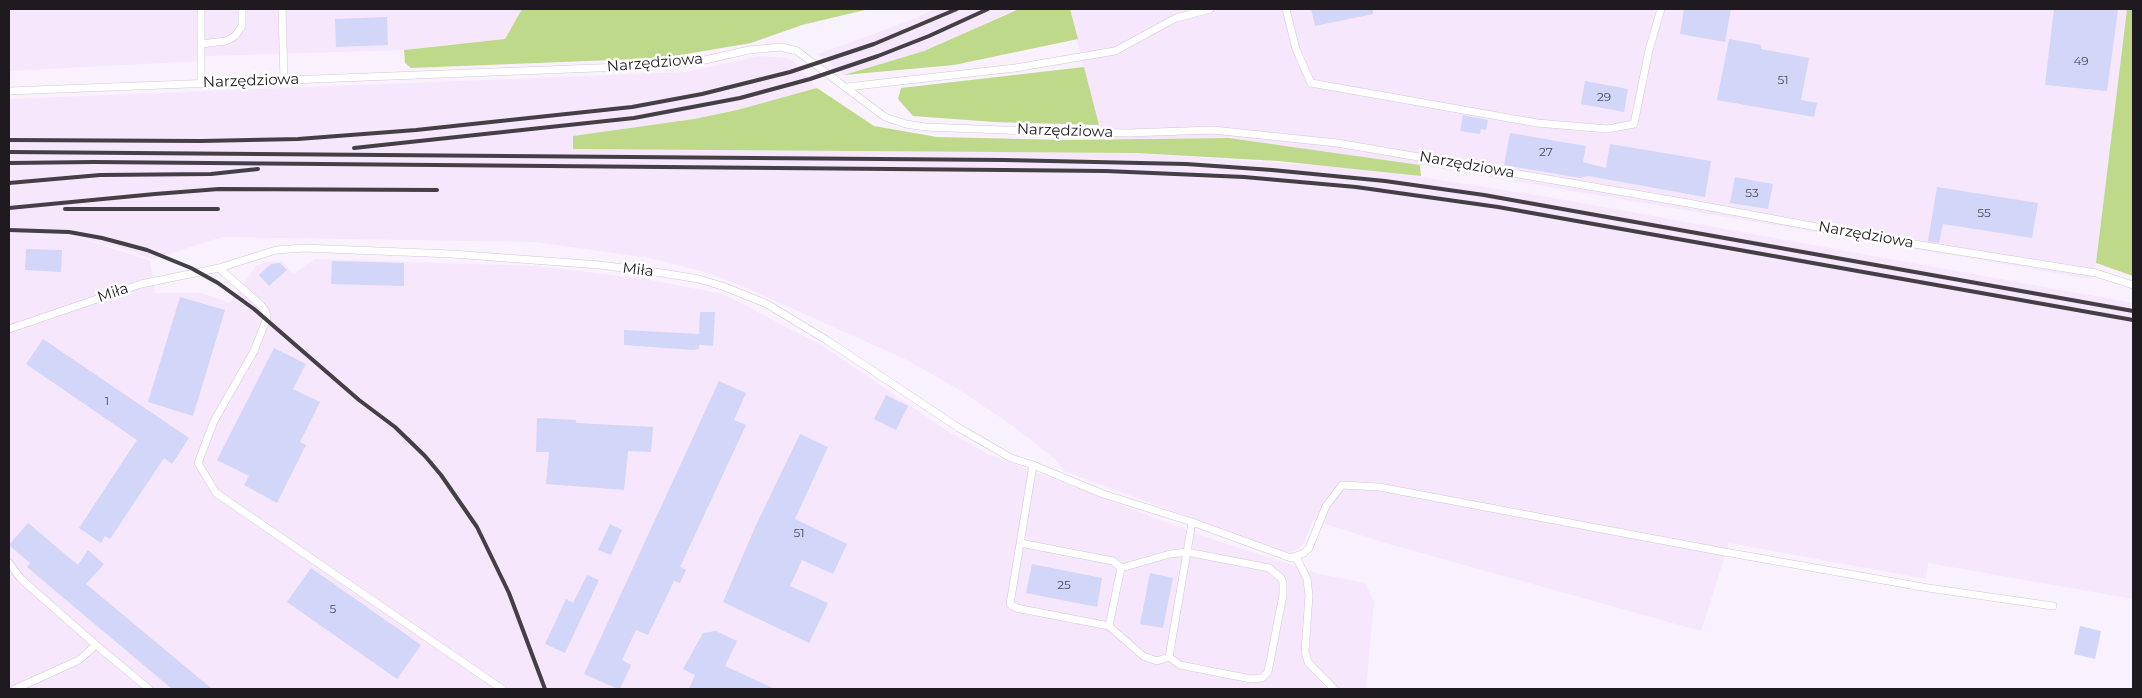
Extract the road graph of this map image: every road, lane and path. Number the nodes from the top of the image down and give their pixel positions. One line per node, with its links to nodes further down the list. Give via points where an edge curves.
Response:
1 (201, 9): 7 (lane)
2 (242, 9): 7 (lane, via 242,26 235,36 226,41)
3 (282, 9): 8 (lane)
4 (1210, 9): 10 (lane, via 1176,18 1115,51 1015,68)
5 (1286, 9): 6 (lane, via 1296,49 1311,83 1538,123 1608,129 1634,124)
6 (1661, 9)
7 (201, 44): 9 (lane)
8 (284, 80): 9 (lane, Narzędziowa); 10 (lane, Narzędziowa, via 670,65 781,47 797,51)
9 (201, 83): 11 (lane, Narzędziowa)
10 (847, 87): 13 (lane, Narzędziowa, via 884,116 915,126 1128,133 1213,130 1337,143 1870,237 2096,273)
11 (9, 91)
12 (220, 268): 14 (lane, Miła, via 141,284); 15 (lane, Miła, via 276,250 303,248 452,254 600,265 699,279 768,304 959,428 1011,458); 28 (lane, via 261,305 268,318 254,351 214,421 198,463 216,493)
13 (2133, 285)
14 (9, 330)
15 (1033, 465): 16 (lane, Miła, via 1104,494); 17 (lane)
16 (1192, 522): 18 (lane); 19 (lane, Miła, via 1262,549)
17 (1020, 543): 21 (lane, via 1113,561); 23 (lane, via 1010,604 1016,608)
18 (1187, 552): 21 (lane); 25 (lane); 25 (lane, via 1268,568 1281,578 1283,595 1268,672 1262,678 1252,679 1180,665)
19 (1296, 557): 22 (lane, via 1309,548 1326,506 1342,485 1379,487 1899,583); 29 (lane, via 1307,579 1309,596 1305,651 1308,662)
20 (9, 563): 24 (lane, via 21,579)
21 (1121, 568): 23 (lane)
22 (2053, 606)
23 (1109, 626): 25 (lane, via 1143,656 1157,661)
24 (96, 645): 26 (lane, via 79,660); 27 (lane)
25 (1169, 657)
26 (15, 689)
27 (149, 689)
28 (502, 689)
29 (1334, 689)

